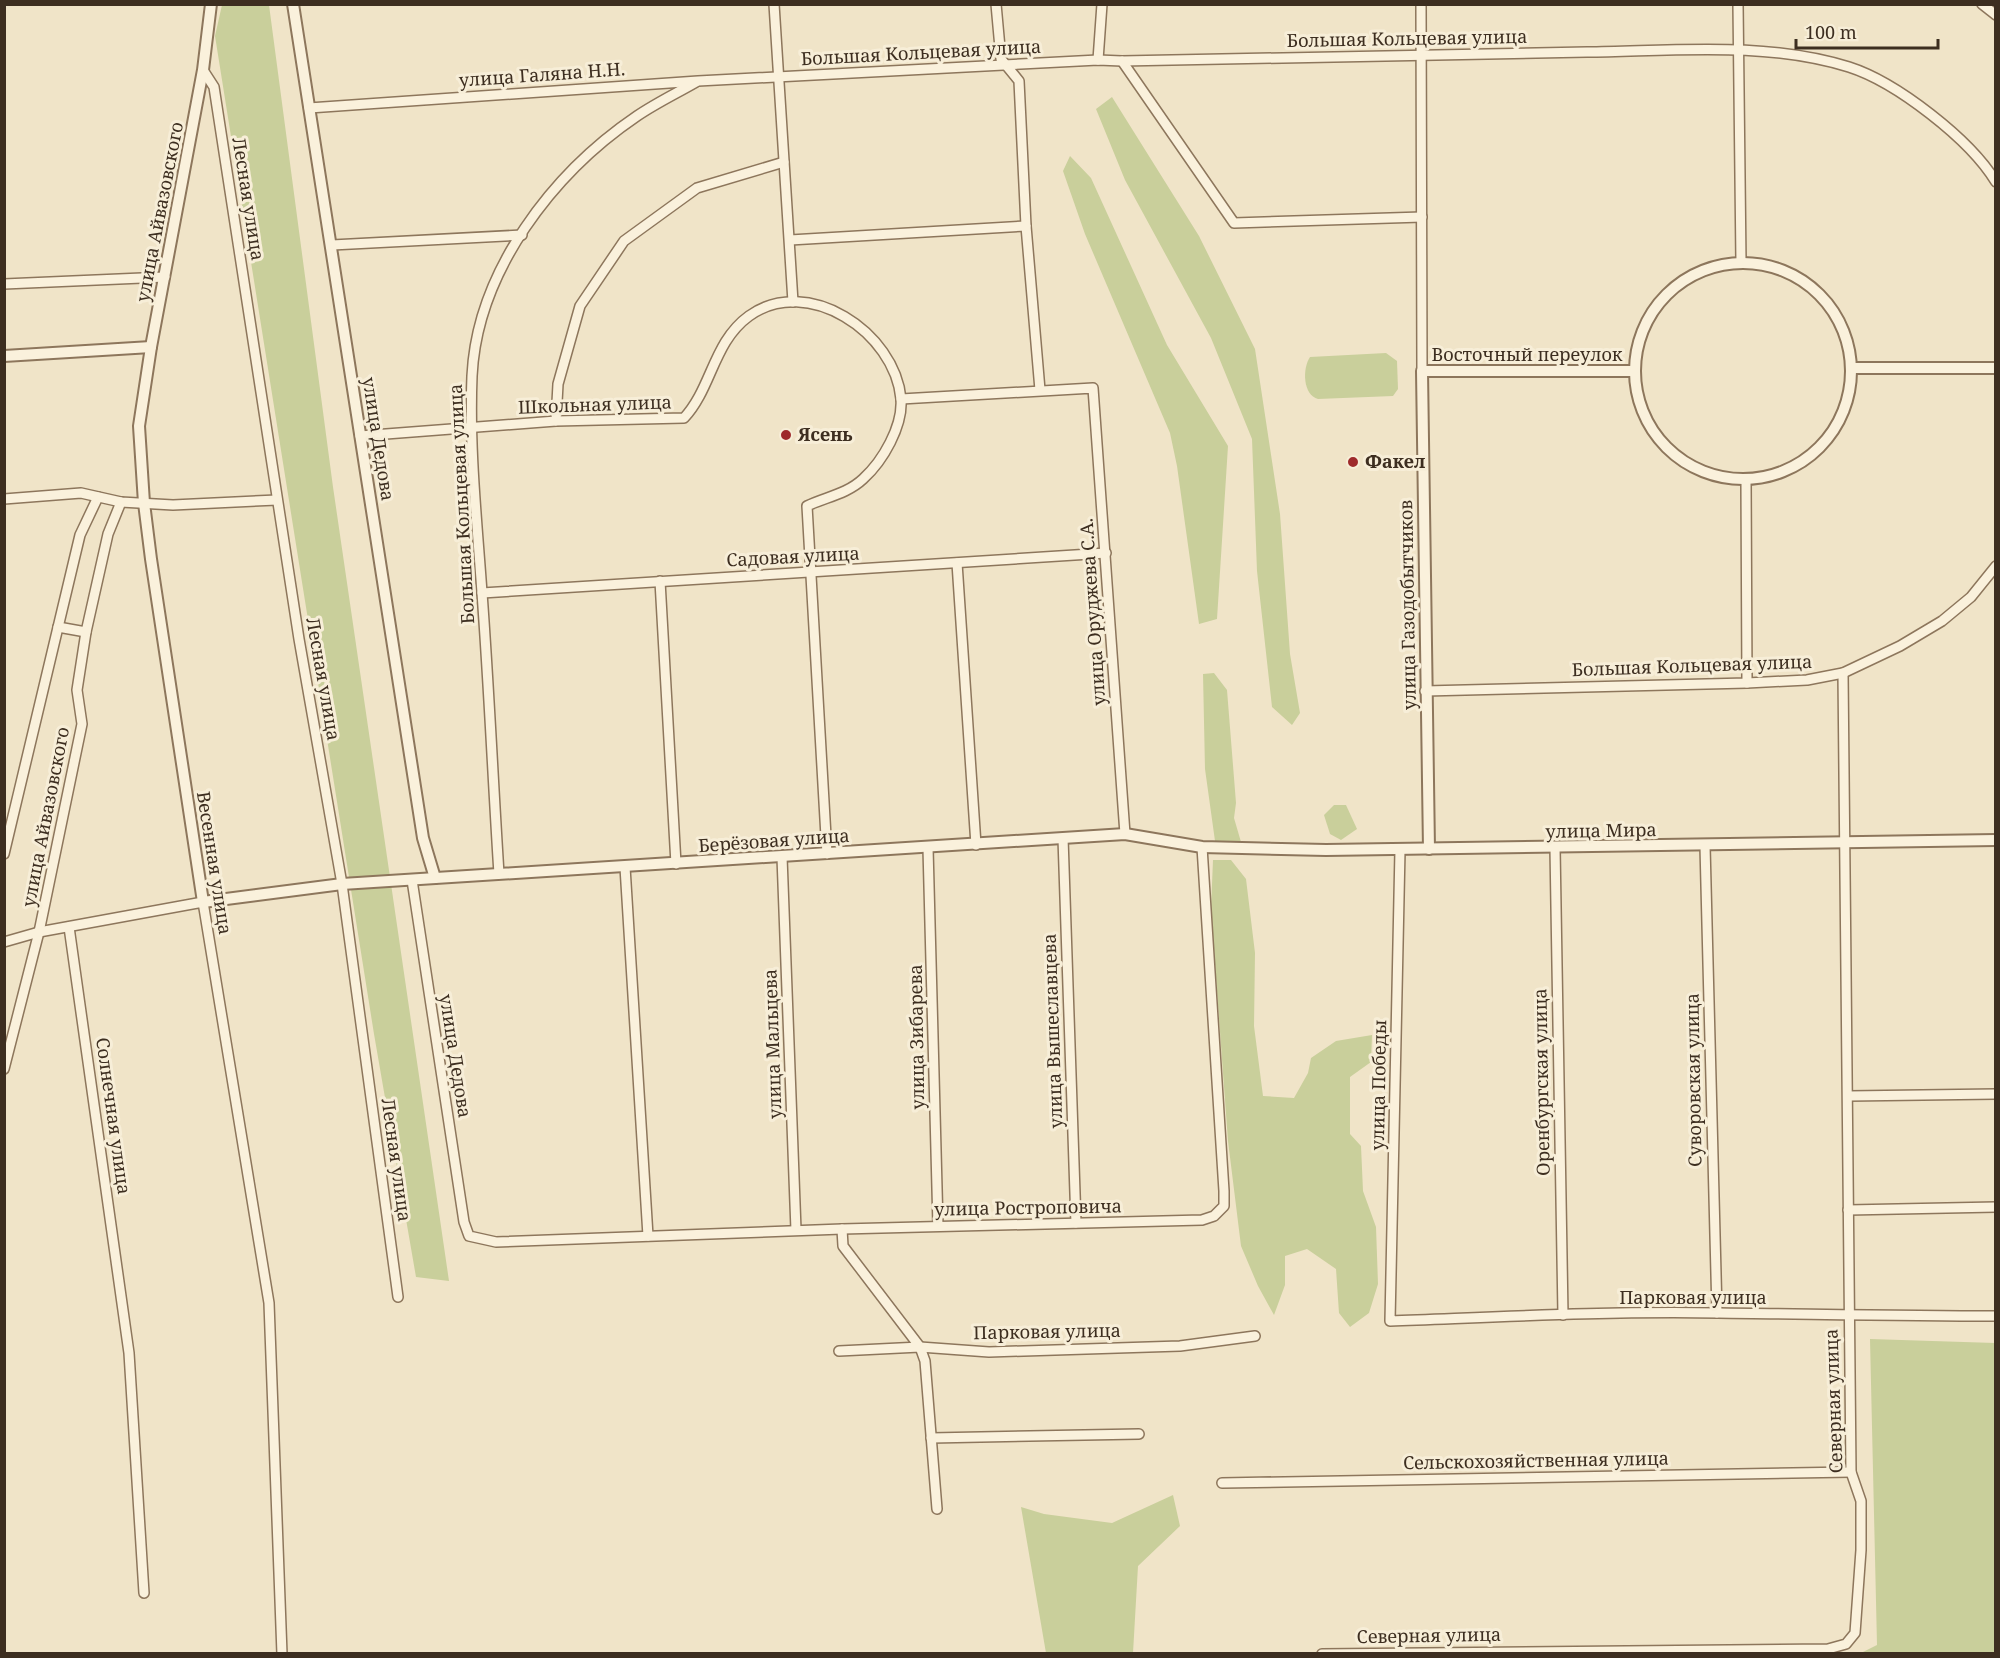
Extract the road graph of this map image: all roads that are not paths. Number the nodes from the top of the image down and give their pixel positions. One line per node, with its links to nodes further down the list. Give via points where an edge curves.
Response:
1 (211, 4): 15 (street, улица Айвазовского)
2 (293, 4): 18 (street, улица Дедова)
3 (774, 4): 16 (street)
4 (996, 4): 14 (street, via 998,48)
5 (1102, 4): 12 (street)
6 (1421, 4): 11 (street, улица Газодобытчиков)
7 (1738, 4): 10 (street)
8 (1982, 4): 9 (street)
9 (1995, 15)
10 (1737, 51): 11 (street, Большая Кольцевая улица); 20 (street, Большая Кольцевая улица, via 1801,57 1850,67 1931,115 1962,141); 26 (street)
11 (1421, 54): 13 (street, Большая Кольцевая улица); 21 (street, улица Газодобытчиков)
12 (1098, 60): 13 (street, Большая Кольцевая улица); 14 (street, Большая Кольцевая улица)
13 (1122, 61): 21 (street, via 1234,223)
14 (1008, 66): 16 (street, Большая Кольцевая улица); 22 (street, via 1019,81)
15 (203, 70): 27 (street, улица Айвазовского); 45 (street, Лесная улица, via 214,87)
16 (777, 76): 17 (street, улица Галяна Н.Н.); 19 (street)
17 (698, 81): 18 (street, улица Галяна Н.Н.); 23 (street, Большая Кольцевая улица, via 637,116 591,154 548,196)
18 (309, 108): 25 (street, улица Дедова)
19 (784, 162): 24 (street); 38 (street, via 697,188 624,241 580,306 558,384)
20 (1995, 182)
21 (1422, 217): 34 (street, улица Газодобытчиков)
22 (1026, 226): 24 (street); 36 (street)
23 (522, 235): 25 (street); 40 (street, Большая Кольцевая улица, via 499,274 481,321 472,374)
24 (790, 240): 29 (street)
25 (332, 245): 41 (street, улица Дедова)
26 (1741, 262): 32 (street, via 1775,267 1803,281 1827,302 1844,332); 35 (street, via 1689,276 1666,294 1647,321)
27 (165, 277): 28 (street); 30 (street, улица Айвазовского)
28 (4, 284)
29 (793, 302): 37 (street, Школьная улица, via 851,319 874,338 890,364); 38 (street, Школьная улица, via 768,305 733,330 720,348 696,405 684,418)
30 (151, 346): 31 (street); 39 (street, улица Айвазовского)
31 (4, 356)
32 (1853, 368): 33 (street); 42 (street, via 1843,411 1827,438 1796,464)
33 (1995, 368)
34 (1422, 371): 35 (street, Восточный переулок); 58 (street, улица Газодобытчиков)
35 (1633, 371): 42 (street, via 1645,414 1664,443 1699,470)
36 (1040, 390): 37 (street); 48 (street, улица Оруджева С.А., via 1093,388)
37 (901, 399): 51 (street, Школьная улица, via 896,426 878,464 862,481 842,493 807,506)
38 (555, 421): 40 (street, Школьная улица)
39 (139, 426): 47 (street, Весенная улица)
40 (472, 428): 41 (street, Школьная улица); 53 (street, Большая Кольцевая улица)
41 (360, 436): 76 (street, улица Дедова, via 423,838)
42 (1746, 480): 57 (street)
43 (98, 497): 44 (street, via 81,493); 46 (street); 54 (street, via 80,535)
44 (4, 499)
45 (278, 500): 47 (street, via 173,505); 78 (street, Лесная улица)
46 (122, 502): 47 (street); 55 (street, улица Айвазовского, via 108,534)
47 (144, 502): 79 (street, Весенная улица)
48 (1106, 553): 49 (street, Садовая улица); 59 (street, улица Оруджева С.А.)
49 (957, 563): 51 (street, Садовая улица); 63 (street)
50 (1995, 566): 56 (street, Большая Кольцевая улица, via 1971,597 1942,621)
51 (810, 573): 52 (street, Садовая улица); 71 (street)
52 (660, 581): 53 (street, Садовая улица); 73 (street)
53 (482, 593): 75 (street, Большая Кольцевая улица)
54 (58, 627): 55 (street); 70 (street)
55 (86, 632): 81 (street, улица Айвазовского, via 76,690 82,724)
56 (1843, 673): 57 (street, Большая Кольцевая улица); 62 (street, Северная улица)
57 (1747, 684): 58 (street, Большая Кольцевая улица)
58 (1425, 691): 68 (street, улица Газодобытчиков)
59 (1125, 834): 60 (street, Берёзовая улица); 66 (street, Берёзовая улица)
60 (1063, 838): 63 (street, Берёзовая улица); 88 (street, улица Вышеславцева)
61 (1995, 840): 62 (street, улица Мира)
62 (1845, 843): 64 (street, улица Мира); 85 (street, Северная улица)
63 (976, 845): 65 (street, Берёзовая улица)
64 (1705, 846): 67 (street, улица Мира); 95 (street, Суворовская улица)
65 (928, 848): 71 (street, Берёзовая улица); 89 (street, улица Зибарева)
66 (1205, 848): 69 (street, улица Мира); 88 (street, улица Ростроповича, via 1224,1206 1215,1216 1202,1220)
67 (1555, 848): 68 (street, улица Мира); 96 (street, Оренбургская улица)
68 (1429, 849): 69 (street, улица Мира)
69 (1400, 850): 99 (street, улица Победы)
70 (4, 854)
71 (827, 854): 72 (street, Берёзовая улица)
72 (782, 857): 73 (street, Берёзовая улица); 91 (street, улица Мальцева)
73 (676, 864): 74 (street, Берёзовая улица)
74 (625, 867): 75 (street, Берёзовая улица); 93 (street)
75 (499, 874): 76 (street, Берёзовая улица)
76 (435, 878): 77 (street, Берёзовая улица)
77 (412, 880): 78 (street, Берёзовая улица); 92 (street, улица Дедова)
78 (342, 884): 79 (street, Берёзовая улица); 94 (street, Лесная улица)
79 (203, 902): 80 (street); 109 (street, Весенная улица, via 269,1303)
80 (69, 927): 81 (street); 108 (street, Солнечная улица, via 129,1353)
81 (39, 932): 82 (street); 83 (street, улица Айвазовского)
82 (4, 942)
83 (4, 1069)
84 (1995, 1094): 85 (street)
85 (1849, 1096): 87 (street, Северная улица)
86 (1995, 1207): 87 (street)
87 (1848, 1210): 98 (street, Северная улица)
88 (1076, 1223): 89 (street, улица Ростроповича)
89 (938, 1226): 90 (street, улица Ростроповича)
90 (842, 1229): 91 (street, улица Ростроповича); 101 (street, via 843,1246)
91 (796, 1230): 93 (street, улица Ростроповича)
92 (469, 1236): 93 (street, улица Ростроповича, via 496,1242)
93 (648, 1236)
94 (398, 1297)
95 (1717, 1313): 96 (street, Парковая улица); 98 (street, Парковая улица)
96 (1563, 1315): 99 (street, Парковая улица)
97 (1995, 1316): 98 (street, Парковая улица)
98 (1848, 1317): 105 (street, Северная улица)
99 (1390, 1321)
100 (1255, 1336): 101 (street, Парковая улица, via 1180,1346 989,1352)
101 (920, 1347): 102 (street, Парковая улица); 104 (street, via 925,1361)
102 (839, 1351)
103 (1139, 1434): 104 (street)
104 (931, 1438): 107 (street)
105 (1851, 1472): 106 (street, Сельскохозяйственная улица); 110 (street, Северная улица, via 1861,1500 1861,1550 1855,1633 1846,1644 1828,1649)
106 (1222, 1483)
107 (937, 1509)
108 (144, 1593)
109 (282, 1653)
110 (1322, 1653)

